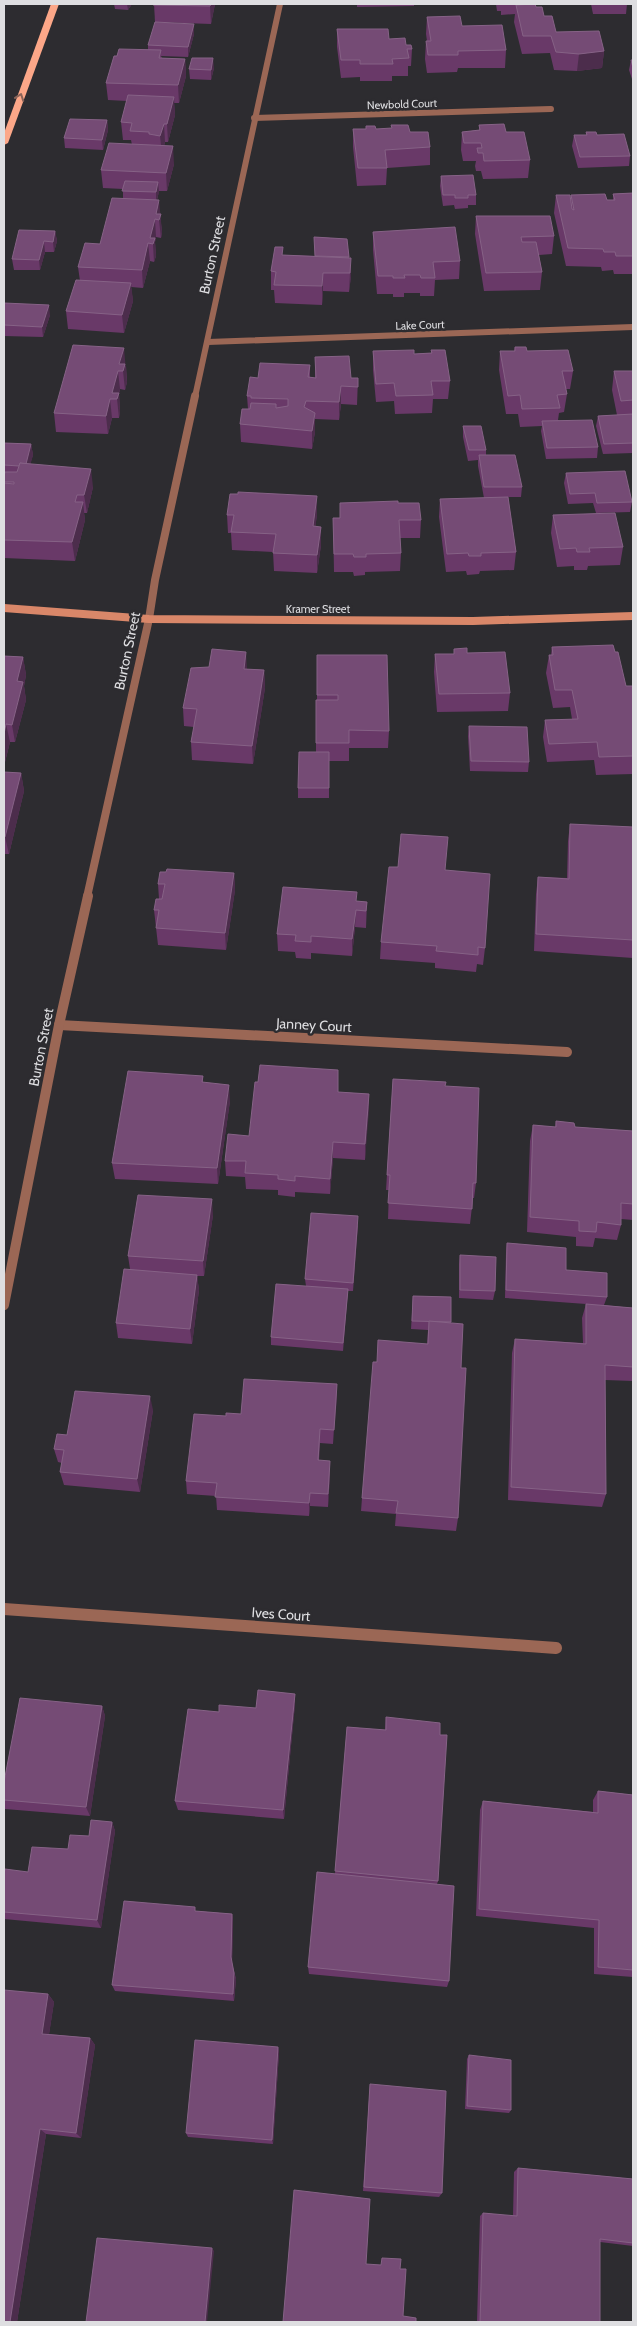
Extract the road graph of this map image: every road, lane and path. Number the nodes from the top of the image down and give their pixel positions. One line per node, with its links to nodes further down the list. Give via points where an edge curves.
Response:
1 (54, 4): 5 (main road, one-way to 1)
2 (280, 4): 4 (street, Burton Street)
3 (551, 110): 4 (street, Newbold Court)
4 (254, 118): 7 (street, Burton Street)
5 (4, 143)
6 (633, 327): 7 (street, Lake Court)
7 (208, 342): 10 (street, Burton Street)
8 (4, 608): 10 (street, Kramer Street)
9 (633, 616): 10 (street, Kramer Street, via 473,621)
10 (149, 619): 11 (street, Burton Street)
11 (59, 1025): 12 (street, Janney Court); 13 (street, Burton Street)
12 (567, 1052)
13 (4, 1305)
14 (4, 1609): 15 (street, Ives Court)
15 (556, 1648)

